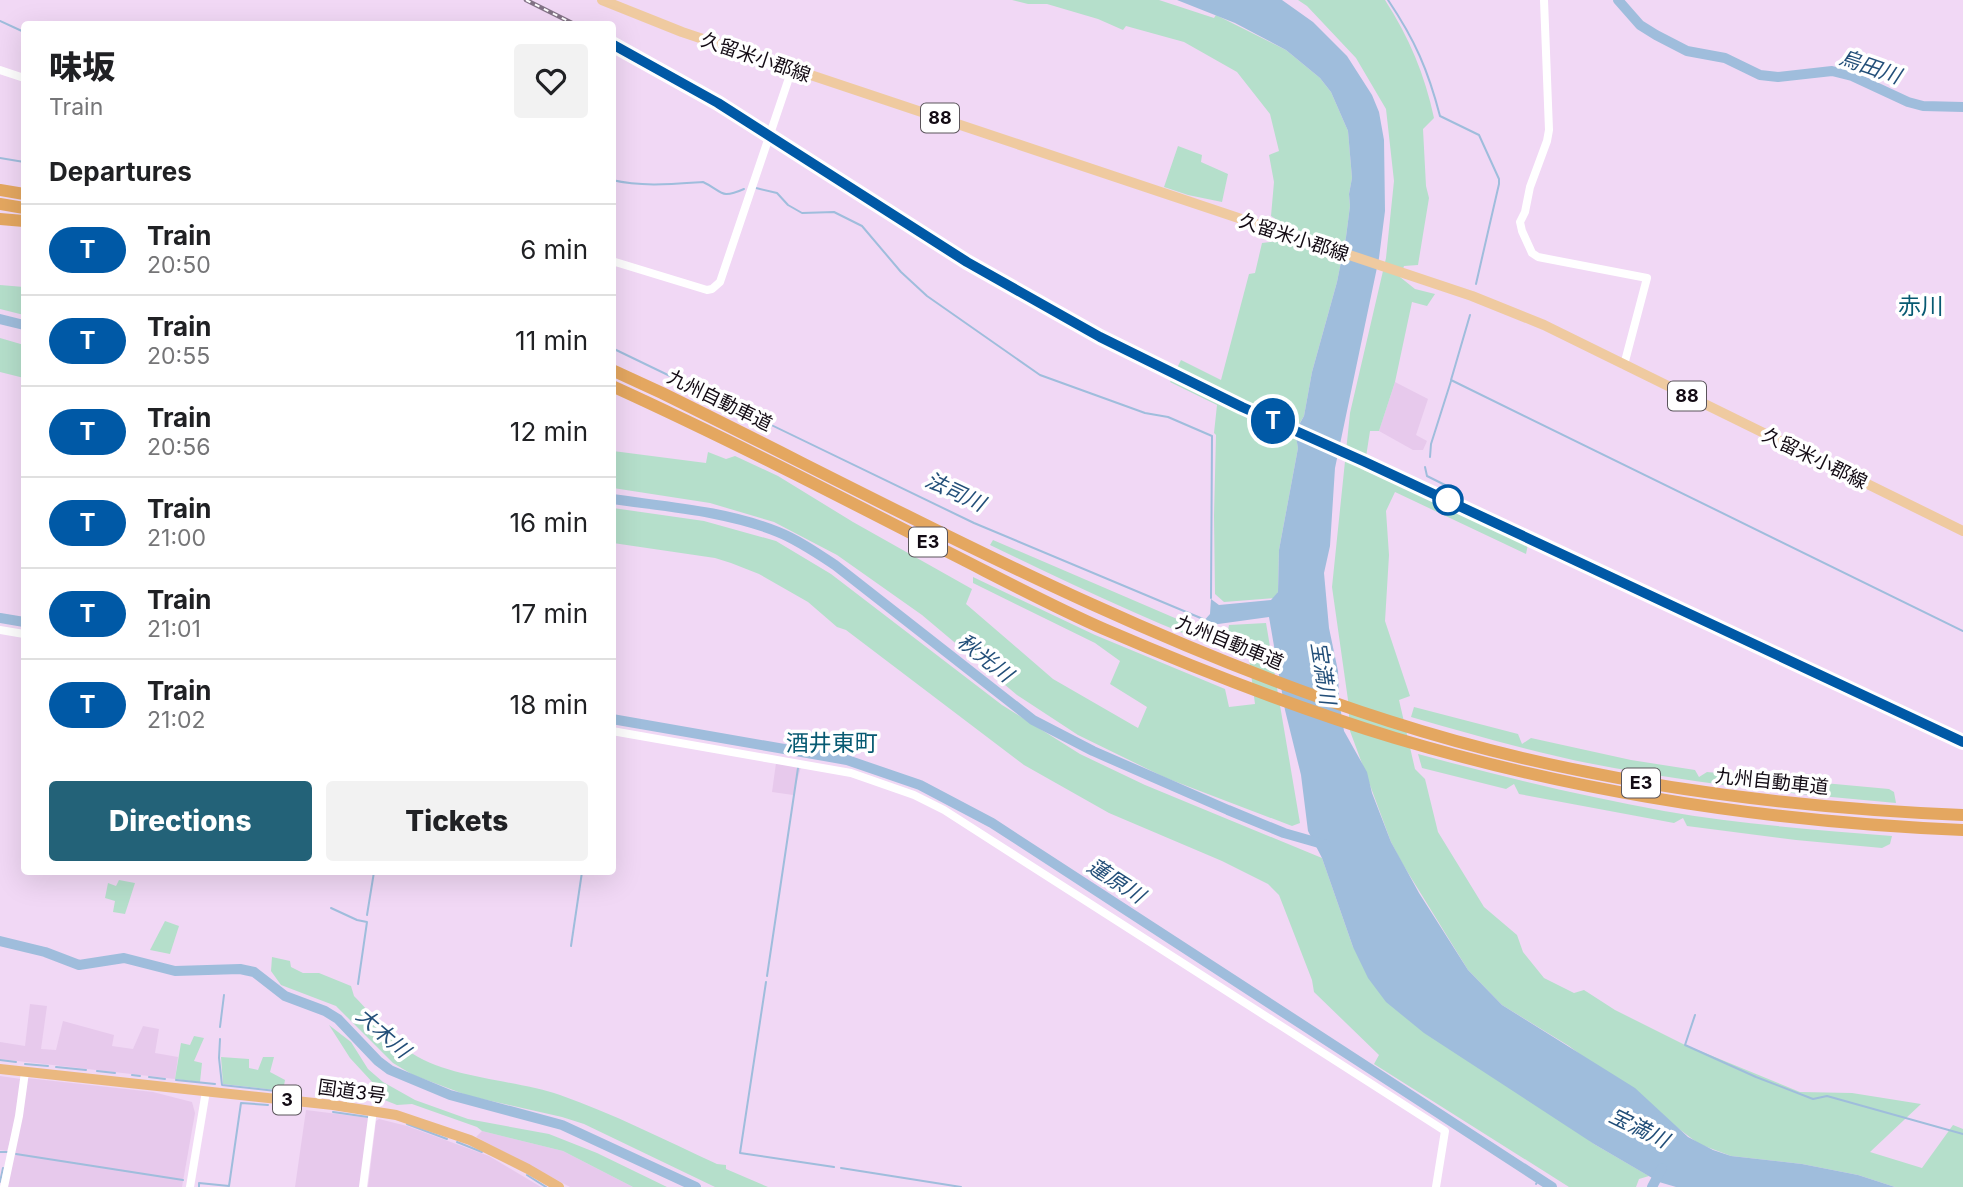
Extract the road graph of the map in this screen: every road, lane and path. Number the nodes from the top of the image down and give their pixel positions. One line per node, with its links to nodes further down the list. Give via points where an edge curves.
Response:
1 (601, 0): 3 (main road, 久留米小郡線 / 88)
2 (1544, 0): 13 (street, via 1549,130 1520,222 1532,253 1538,257 1647,278)
3 (792, 69): 12 (street, via 720,282 707,290); 13 (main road, 久留米小郡線 / 88, via 1472,296)
4 (0, 70): 5 (street)
5 (21, 77)
6 (0, 190): 7 (highway)
7 (21, 194)
8 (0, 204): 9 (highway)
9 (21, 208)
10 (0, 219): 11 (highway)
11 (21, 221)
12 (616, 262)
13 (1624, 365): 16 (main road, 久留米小郡線 / 88)
14 (616, 372): 20 (highway, 九州自動車道 / E3, via 1106,612 1247,671 1391,722 1528,760 1719,795)
15 (616, 388): 21 (highway, 九州自動車道 / E3, via 1101,628 1248,687 1391,737 1655,799 1894,827)
16 (1963, 531)
17 (0, 630): 18 (street)
18 (21, 634)
19 (616, 732): 30 (street, via 851,773 944,810 1445,1131)
20 (1963, 815)
21 (1963, 830)
22 (0, 1069): 23 (highway, 国道3号 / 3)
23 (25, 1072): 24 (highway, 国道3号 / 3); 26 (street)
24 (206, 1091): 25 (highway, 国道3号 / 3); 27 (street)
25 (373, 1111): 28 (street); 29 (highway, 国道3号 / 3, via 470,1140)
26 (4, 1187)
27 (190, 1187)
28 (363, 1187)
29 (559, 1187)
30 (1436, 1187)

